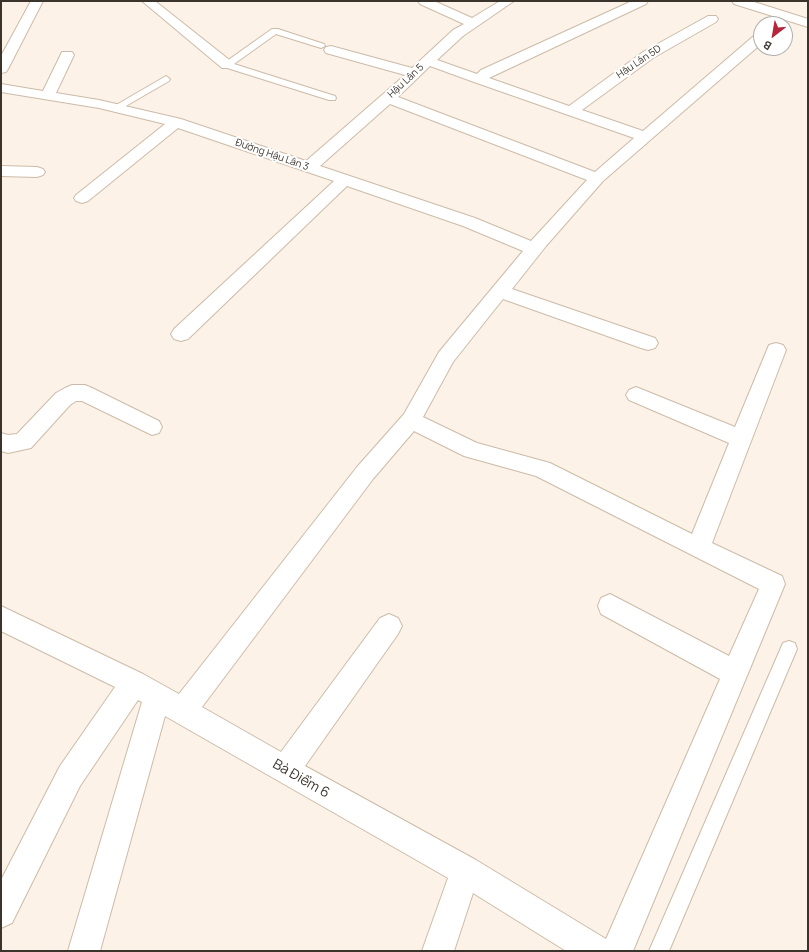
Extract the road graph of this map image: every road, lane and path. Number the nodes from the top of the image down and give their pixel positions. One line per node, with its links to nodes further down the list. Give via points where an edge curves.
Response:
1 (37, 1): 19 (street)
2 (148, 1): 18 (street)
3 (424, 1): 12 (street)
4 (508, 1): 12 (street, Hậu Lân 5)
5 (642, 1): 22 (street, via 486,72)
6 (738, 1): 8 (street)
7 (808, 10): 9 (street)
8 (774, 16)
9 (793, 18)
10 (712, 19): 28 (street, Hậu Lân 5D, via 648,55)
11 (793, 22): 13 (street)
12 (472, 23): 17 (street, Hậu Lân 5)
13 (808, 23)
14 (753, 44): 30 (street)
15 (326, 48): 18 (lane, via 275,31); 20 (street)
16 (67, 55): 24 (street)
17 (428, 61): 20 (street, Hậu Lân 5); 22 (street)
18 (227, 65): 25 (lane)
19 (1, 69)
20 (415, 73): 26 (street, Hậu Lân 5)
21 (166, 79): 27 (lane)
22 (479, 79): 28 (street)
23 (1, 88): 24 (street, Đường Hậu Lân 3)
24 (48, 96): 27 (street, Đường Hậu Lân 3)
25 (332, 98)
26 (388, 98): 31 (street, Hậu Lân 5); 34 (street)
27 (116, 108): 29 (street, Đường Hậu Lân 3)
28 (571, 111): 30 (street)
29 (176, 122): 31 (street, Đường Hậu Lân 3); 36 (street)
30 (645, 137): 34 (street)
31 (308, 168): 35 (street, Đường Hậu Lân 3)
32 (1, 171): 33 (street)
33 (37, 172)
34 (597, 178): 37 (street)
35 (344, 180): 37 (street, Đường Hậu Lân 3, via 469,222); 39 (street)
36 (82, 198)
37 (535, 249): 38 (street)
38 (499, 291): 40 (street); 43 (street, via 446,357)
39 (182, 334)
40 (648, 343)
41 (776, 350): 45 (street)
42 (636, 394): 45 (street)
43 (410, 420): 47 (street, via 472,450 542,469); 54 (street, via 365,473)
44 (152, 427): 46 (street, via 85,393 72,393 63,399 23,442)
45 (741, 439): 47 (street)
46 (1, 442)
47 (698, 548): 52 (street, via 774,584)
48 (610, 606): 52 (street)
49 (1, 618): 53 (street, Bà Điểm 6)
50 (388, 626): 55 (street)
51 (789, 649): 62 (lane)
52 (735, 673): 61 (street)
53 (146, 689): 54 (street, Bà Điểm 6); 57 (street, via 70,776); 58 (street)
54 (183, 711): 55 (street, Bà Điểm 6)
55 (285, 770): 56 (street, Bà Điểm 6)
56 (465, 871): 59 (street); 60 (street, Bà Điểm 6)
57 (1, 912)
58 (84, 951)
59 (438, 951)
60 (595, 951)
61 (617, 951)
62 (659, 951)

